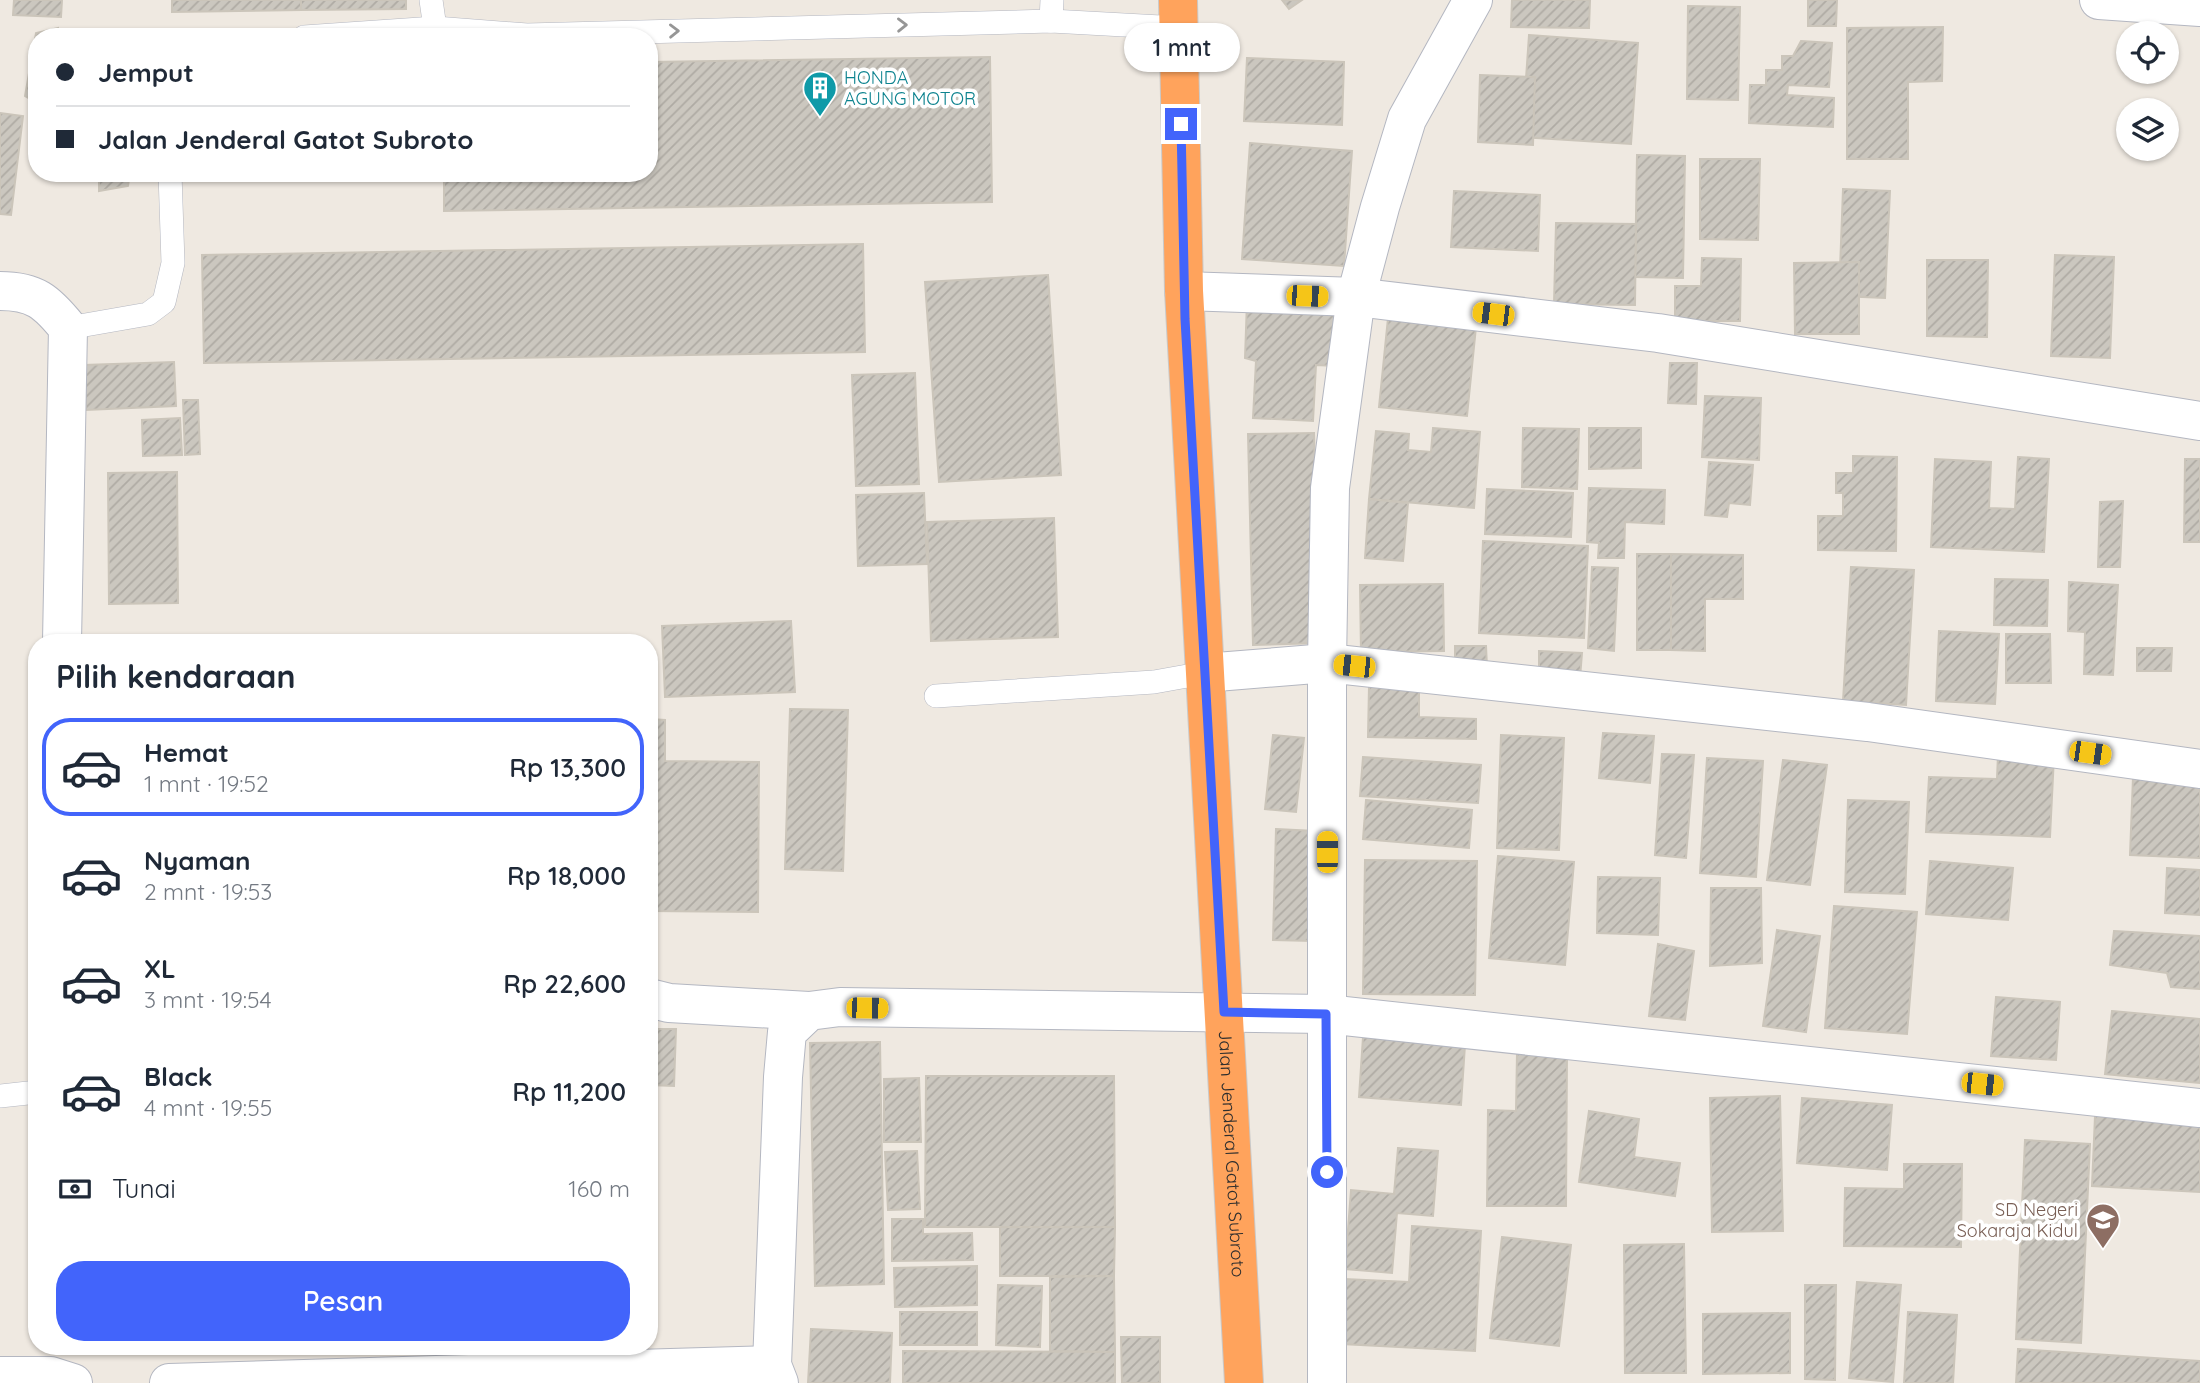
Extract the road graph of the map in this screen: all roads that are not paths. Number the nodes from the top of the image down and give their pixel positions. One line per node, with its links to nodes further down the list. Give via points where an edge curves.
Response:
1 (430, 0): 7 (lane)
2 (1473, 0): 12 (street, via 1408,119)
3 (2099, 0): 4 (street)
4 (2200, 7)
5 (1051, 10): 6 (lane); 8 (lane, one-way to 5)
6 (1179, 14): 11 (highway, Jalan Jenderal Gatot Subroto)
7 (435, 28)
8 (658, 29)
9 (170, 182): 13 (lane, via 173,263 164,302 148,314)
10 (0, 291): 13 (street, via 16,291 48,303)
11 (1184, 291): 12 (street); 17 (highway, Jalan Jenderal Gatot Subroto)
12 (1356, 297): 14 (street, via 1658,333); 16 (street, via 1330,488)
13 (68, 328): 15 (street)
14 (2200, 421)
15 (62, 634)
16 (1327, 663): 17 (street); 19 (street, via 1868,722); 23 (street)
17 (1204, 673): 18 (lane, via 1154,682); 22 (highway, Jalan Jenderal Gatot Subroto)
18 (936, 696)
19 (2200, 769)
20 (658, 1000): 21 (street)
21 (809, 1011): 22 (street, via 840,1007); 28 (street, via 787,1032)
22 (1224, 1012): 23 (street); 31 (highway, Jalan Jenderal Gatot Subroto)
23 (1326, 1014): 26 (street); 32 (street)
24 (28, 1093): 25 (lane)
25 (0, 1096)
26 (2200, 1108)
27 (59, 1368): 29 (street)
28 (776, 1374): 30 (street)
29 (0, 1376)
30 (169, 1383)
31 (1244, 1383)
32 (1327, 1383)

